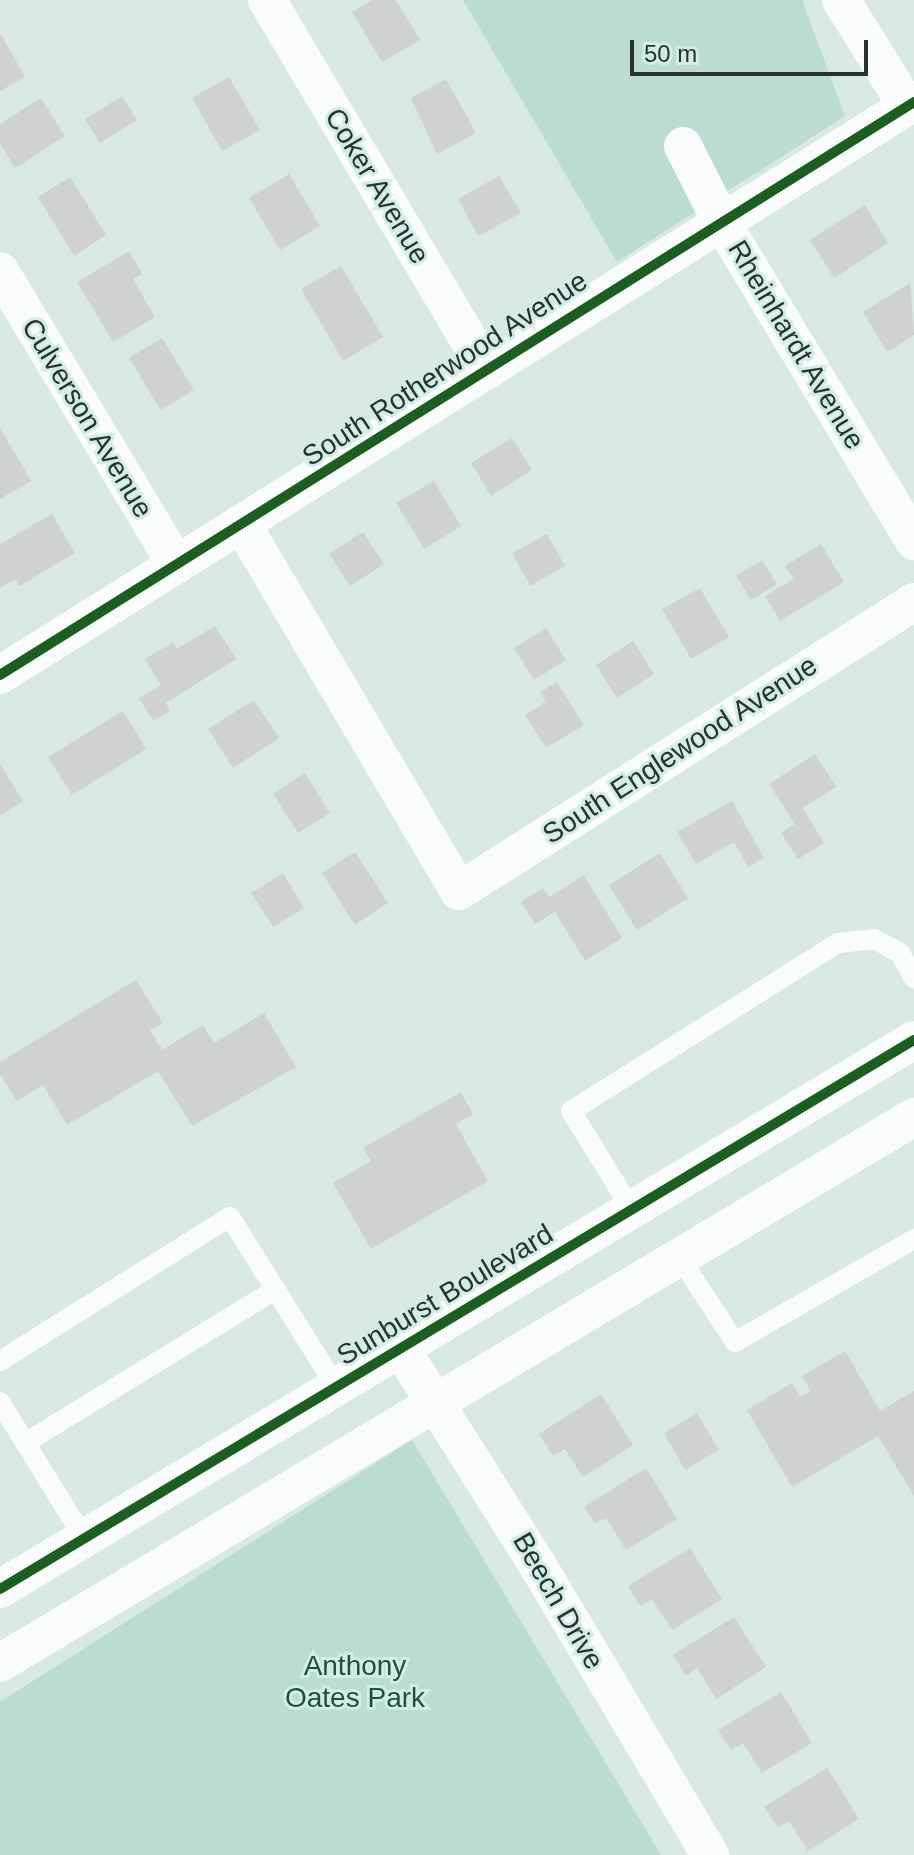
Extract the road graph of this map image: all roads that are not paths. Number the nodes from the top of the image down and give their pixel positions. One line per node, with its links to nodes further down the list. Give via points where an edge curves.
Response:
1 (267, 0): 7 (street, Coker Avenue)
2 (841, 0): 3 (street)
3 (910, 104): 5 (street, South Rotherwood Avenue)
4 (683, 146): 5 (street, Rheinhardt Avenue)
5 (721, 221): 7 (street, South Rotherwood Avenue); 9 (street, Rheinhardt Avenue)
6 (0, 271): 10 (street, Culverson Avenue)
7 (487, 371): 8 (street, South Rotherwood Avenue)
8 (243, 526): 10 (street, South Rotherwood Avenue); 11 (street, South Englewood Avenue, via 459,891)
9 (914, 541)
10 (176, 564): 12 (street, South Rotherwood Avenue)
11 (914, 602)
12 (0, 675)
13 (914, 978): 16 (lane, via 900,953 874,939 838,943 571,1111)
14 (914, 1040): 16 (street, Sunburst Boulevard)
15 (914, 1117): 18 (street)
16 (632, 1210): 20 (street, Sunburst Boulevard)
17 (914, 1239): 18 (lane, via 735,1342)
18 (680, 1258): 24 (street)
19 (276, 1289): 21 (lane, via 230,1217); 22 (lane); 25 (lane)
20 (401, 1349): 22 (street, Sunburst Boulevard); 24 (street, Beech Drive)
21 (0, 1361)
22 (337, 1388): 26 (street, Sunburst Boulevard)
23 (0, 1402): 25 (lane)
24 (437, 1404): 28 (street); 29 (street, Beech Drive)
25 (25, 1443): 26 (lane)
26 (84, 1538): 27 (street, Sunburst Boulevard)
27 (0, 1589)
28 (0, 1663)
29 (710, 1855)

